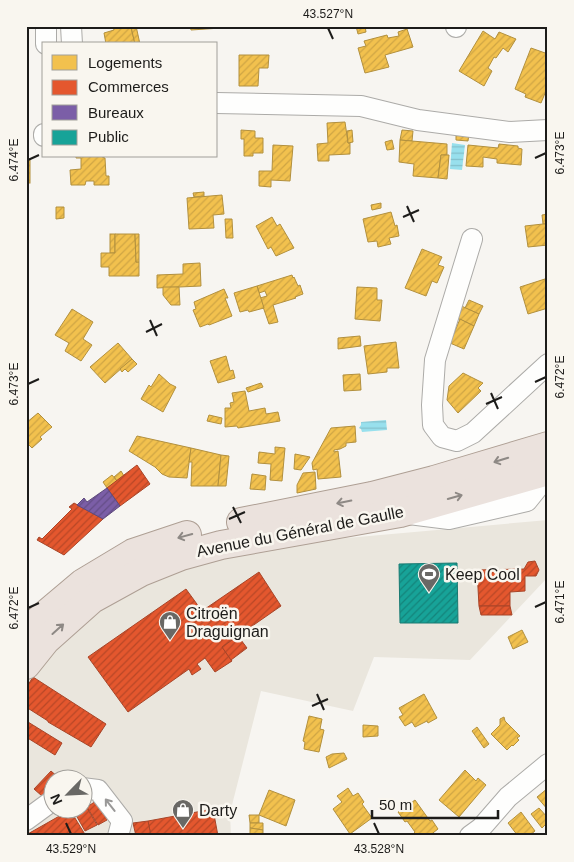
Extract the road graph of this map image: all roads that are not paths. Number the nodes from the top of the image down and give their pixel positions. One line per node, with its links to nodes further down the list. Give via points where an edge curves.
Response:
1 (46, 26): 3 (street)
2 (71, 26): 4 (street)
3 (46, 42)
4 (72, 42)
5 (218, 103): 6 (street, via 361,106 418,120 510,132)
6 (548, 130)
7 (472, 238): 8 (street, via 435,360 433,426 442,438 457,441 473,433)
8 (548, 364)
9 (547, 463): 10 (main road, Avenue du Général de Gaulle, one-way to 10, via 434,480 220,527 133,553 83,583); 11 (main road, Avenue du Général de Gaulle, one-way to 9, via 46,640 92,599 141,572 180,556 221,544 400,512)
10 (26, 633)
11 (26, 665)
12 (548, 764): 17 (street, via 508,797)
13 (92, 789): 16 (street, one-way to 13, via 122,821 98,790)
14 (42, 808): 15 (street)
15 (26, 820)
16 (118, 836)
17 (470, 836)

